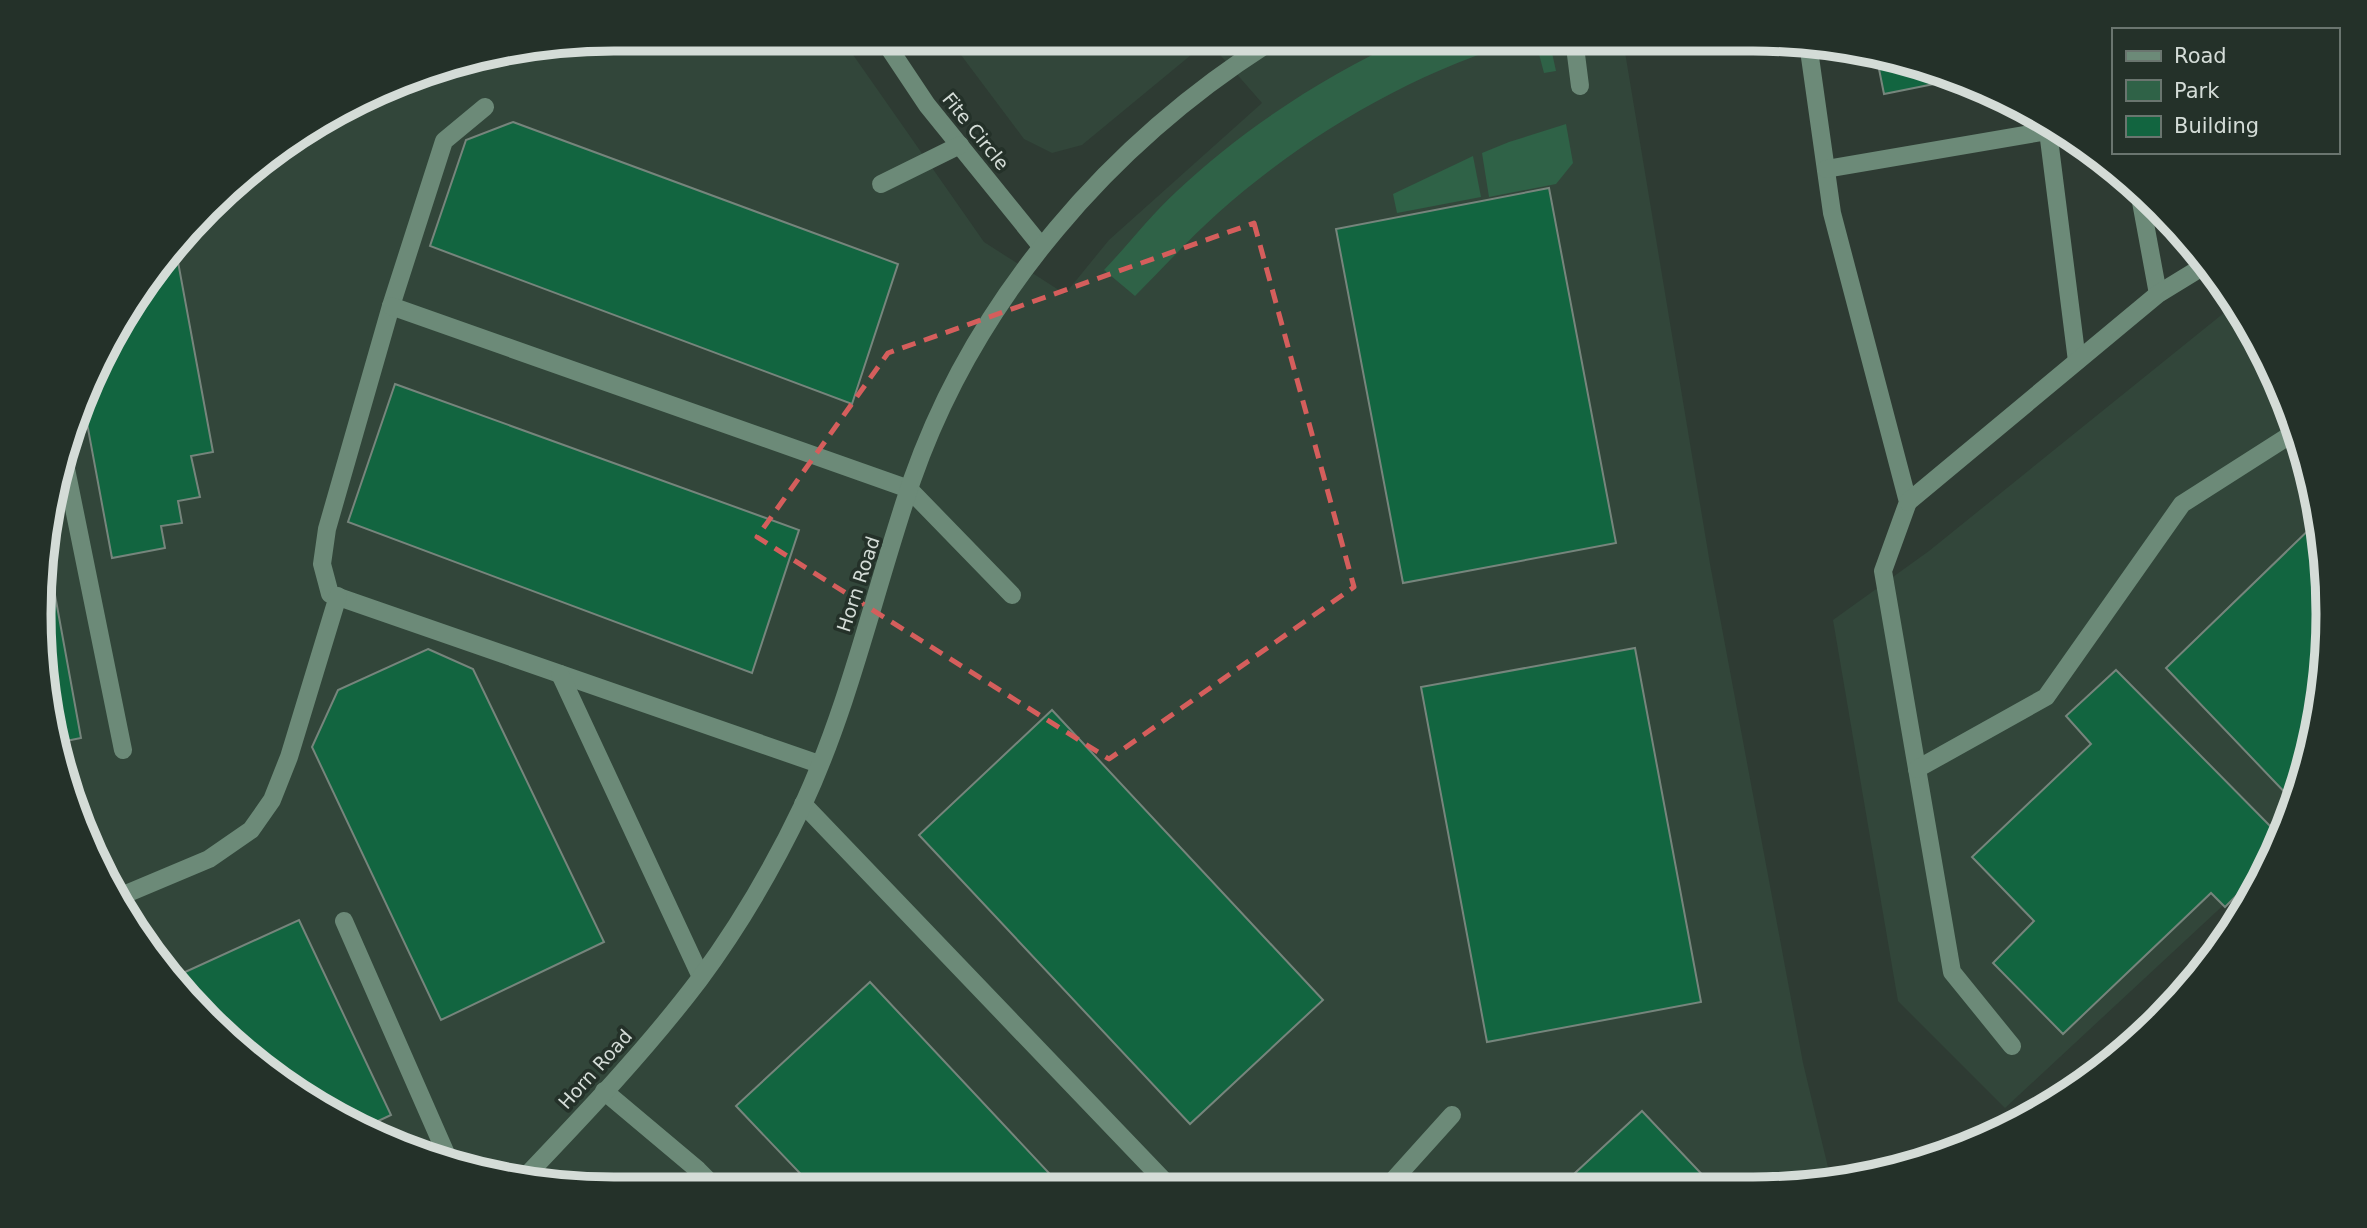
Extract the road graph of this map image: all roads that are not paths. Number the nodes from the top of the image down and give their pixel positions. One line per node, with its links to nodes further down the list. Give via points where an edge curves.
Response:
1 (891, 51): 9 (street, Fite Circle)
2 (1258, 51): 13 (street, Horn Road, via 1197,94 1127,155)
3 (1575, 51): 5 (street)
4 (1810, 54): 10 (street)
5 (1580, 86)
6 (485, 107): 16 (street, via 444,141)
7 (2044, 132): 10 (street)
8 (2048, 135): 17 (street)
9 (960, 145): 11 (street); 13 (street, Fite Circle)
10 (1826, 169): 21 (street, via 1832,213)
11 (881, 184)
12 (2142, 208): 15 (street)
13 (1041, 246): 20 (street, Horn Road, via 993,313 948,394)
14 (2199, 269): 15 (street)
15 (2158, 295): 17 (street)
16 (391, 306): 20 (street); 23 (street, via 327,529 322,564 330,594)
17 (2077, 361): 21 (street)
18 (2287, 437): 27 (street, via 2182,504 2046,696)
19 (68, 478): 25 (street)
20 (909, 489): 22 (street); 26 (street, Horn Road, via 841,710)
21 (1908, 502): 27 (street, via 1883,571)
22 (1012, 595)
23 (338, 596): 24 (street); 29 (street, via 289,757 272,800 251,830 209,859)
24 (560, 674): 26 (street); 31 (street)
25 (123, 750)
26 (819, 764): 28 (street, Horn Road)
27 (1917, 769): 32 (street, via 1952,972)
28 (803, 804): 31 (street, Horn Road, via 757,893); 38 (street)
29 (125, 894)
30 (344, 920): 35 (street)
31 (701, 977): 33 (street, Horn Road)
32 (2011, 1046)
33 (604, 1091): 36 (street, Horn Road); 37 (street)
34 (1452, 1115): 39 (street)
35 (435, 1148)
36 (532, 1171)
37 (705, 1177)
38 (1161, 1177)
39 (1396, 1177)

